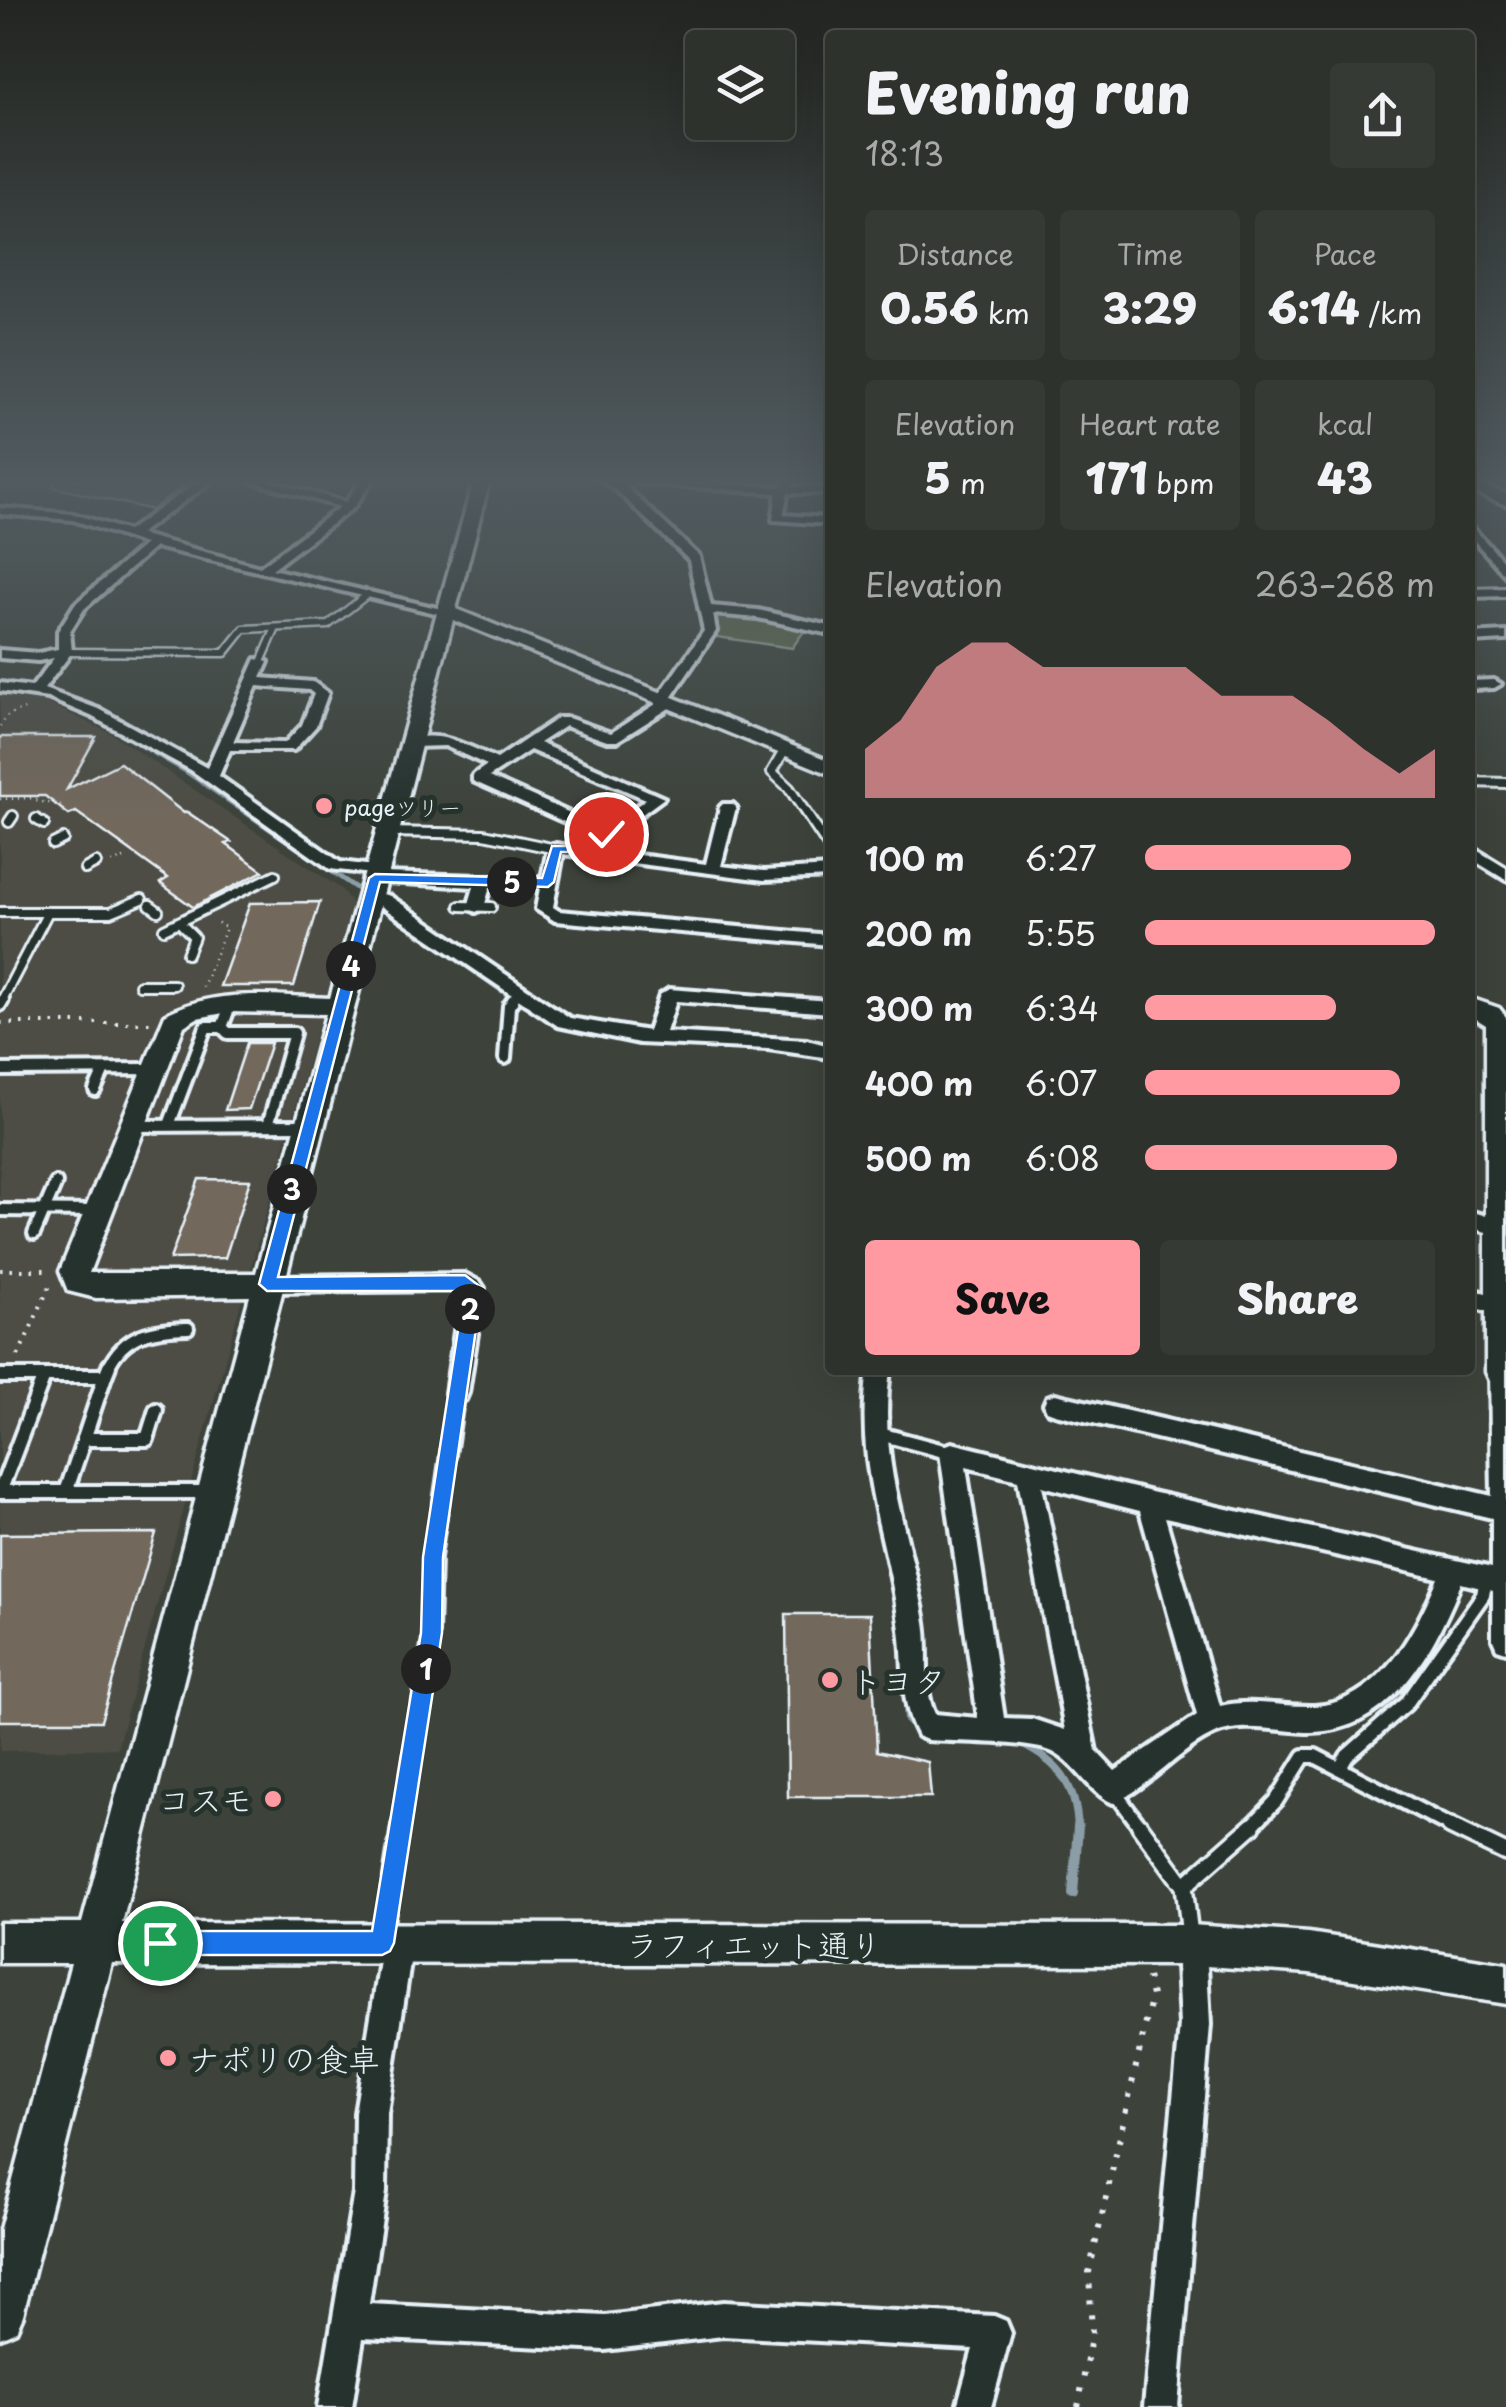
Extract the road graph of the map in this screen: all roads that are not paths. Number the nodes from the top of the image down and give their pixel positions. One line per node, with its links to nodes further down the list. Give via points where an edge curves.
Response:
1 (97, 591): 14 (street, via 64,631)
2 (356, 591): 7 (street)
3 (453, 591): 9 (street)
4 (701, 591): 8 (street)
5 (1475, 592): 6 (street)
6 (1506, 592)
7 (368, 594): 9 (street); 10 (lane, via 328,625)
8 (704, 609): 11 (street); 22 (street, via 706,642)
9 (448, 612): 22 (street); 23 (street)
10 (276, 628): 14 (lane, via 244,629 225,654); 16 (lane)
11 (825, 629)
12 (1506, 636): 13 (street)
13 (1475, 638)
14 (64, 652): 15 (street); 21 (street)
15 (0, 654)
16 (262, 662): 17 (street)
17 (253, 682): 25 (street); 25 (street, via 314,686 321,693 310,726 290,747)
18 (1494, 684): 19 (street)
19 (1475, 685)
20 (0, 687): 21 (street)
21 (34, 699): 29 (street, via 65,698)
22 (664, 702): 24 (street, via 612,738 563,721); 26 (street)
23 (414, 743): 27 (street, via 448,742); 33 (street)
24 (529, 744): 27 (street); 34 (street, via 657,798)
25 (224, 746): 29 (street)
26 (785, 749): 28 (street); 36 (lane, via 772,772)
27 (498, 765): 34 (street, via 478,778)
28 (825, 766)
29 (211, 777): 47 (street, via 336,866)
30 (1475, 782): 31 (lane)
31 (1506, 784)
32 (728, 807): 41 (street)
33 (388, 832): 38 (lane, via 484,834); 47 (street)
34 (606, 834): 39 (street)
35 (64, 840): 37 (lane)
36 (825, 842)
37 (52, 844)
38 (556, 848): 39 (street); 49 (street)
39 (596, 850): 41 (street)
40 (1475, 853): 46 (street)
41 (714, 867): 44 (street, via 786,879)
42 (85, 869): 43 (lane, via 97,864)
43 (108, 872)
44 (825, 873)
45 (275, 875): 54 (lane)
46 (1506, 875)
47 (375, 881): 48 (street); 60 (street, via 384,900); 62 (street)
48 (484, 882): 49 (street); 51 (street)
49 (548, 882): 56 (street, via 544,909 555,916)
50 (150, 905): 53 (lane)
51 (476, 907)
52 (2, 910): 53 (lane)
53 (48, 912): 61 (lane)
54 (181, 924): 55 (lane); 57 (lane, via 194,937)
55 (164, 930)
56 (825, 940)
57 (187, 954)
58 (140, 985): 59 (lane)
59 (174, 985)
60 (519, 992): 66 (street, via 584,1029); 68 (lane, via 509,1006)
61 (0, 1005)
62 (340, 1006): 65 (street); 76 (street)
63 (825, 1007): 66 (street, via 669,995)
64 (1475, 1008): 69 (street, via 1498,1024)
65 (226, 1016): 70 (street, via 184,1012 174,1020); 74 (lane, via 206,1026); 75 (lane, via 228,1033 294,1033)
66 (655, 1038): 67 (street)
67 (825, 1051)
68 (505, 1058)
69 (1503, 1062): 84 (street)
70 (155, 1069): 72 (lane); 77 (street)
71 (0, 1070): 72 (lane)
72 (104, 1070): 73 (lane)
73 (96, 1090)
74 (173, 1125): 75 (lane); 77 (lane); 78 (lane)
75 (268, 1125): 76 (lane)
76 (309, 1125): 86 (street)
77 (132, 1126): 83 (street)
78 (171, 1139)
79 (56, 1182): 81 (lane)
80 (0, 1210): 81 (lane)
81 (44, 1210): 83 (lane); 85 (lane)
82 (1475, 1221): 84 (street)
83 (95, 1224): 86 (street, via 74,1272 78,1283)
84 (1498, 1228): 88 (street)
85 (34, 1234)
86 (267, 1284): 95 (street, via 465,1282 473,1288); 103 (street)
87 (1475, 1299): 88 (street)
88 (1500, 1305): 90 (street)
89 (188, 1328): 94 (lane, via 145,1329 113,1353)
90 (1504, 1373): 105 (street)
91 (879, 1375): 98 (street)
92 (5, 1376): 93 (lane)
93 (44, 1376): 94 (lane); 102 (lane, via 0,1492)
94 (105, 1376): 99 (lane)
95 (457, 1393): 117 (lane)
96 (1054, 1404): 105 (street)
97 (156, 1410): 99 (lane, via 147,1439)
98 (874, 1432): 100 (lane); 110 (street, via 881,1500 912,1622 916,1710 927,1727)
99 (84, 1439): 102 (lane)
100 (952, 1453): 101 (street); 110 (street)
101 (1030, 1472): 104 (street); 111 (street)
102 (66, 1492): 103 (lane)
103 (215, 1492): 116 (street)
104 (1151, 1503): 106 (street); 109 (street)
105 (1504, 1510): 107 (street)
106 (1454, 1570): 107 (street); 109 (street, via 1404,1664 1374,1698 1318,1720)
107 (1495, 1580): 108 (street); 112 (lane, via 1406,1704)
108 (1506, 1640)
109 (1214, 1720): 113 (street)
110 (993, 1732): 111 (street, via 1025,1729)
111 (1082, 1752): 113 (street)
112 (1340, 1768): 114 (lane); 115 (lane, via 1304,1756 1256,1823)
113 (1113, 1789): 115 (lane)
114 (1506, 1852)
115 (1184, 1886): 119 (lane)
116 (94, 1943): 117 (street, ラフィエット通り); 118 (street, ラフィエット通り); 121 (street)
117 (390, 1943): 119 (street, ラフィエット通り); 122 (street, via 370,2113 370,2192)
118 (0, 1944)
119 (1192, 1945): 120 (street, ラフィエット通り, via 1327,1956); 125 (street, via 1194,2025)
120 (1506, 1984)
121 (0, 2316)
122 (349, 2320): 123 (street); 124 (street, via 605,2333 723,2319 994,2333)
123 (335, 2407)
124 (974, 2407)
125 (1161, 2407)

